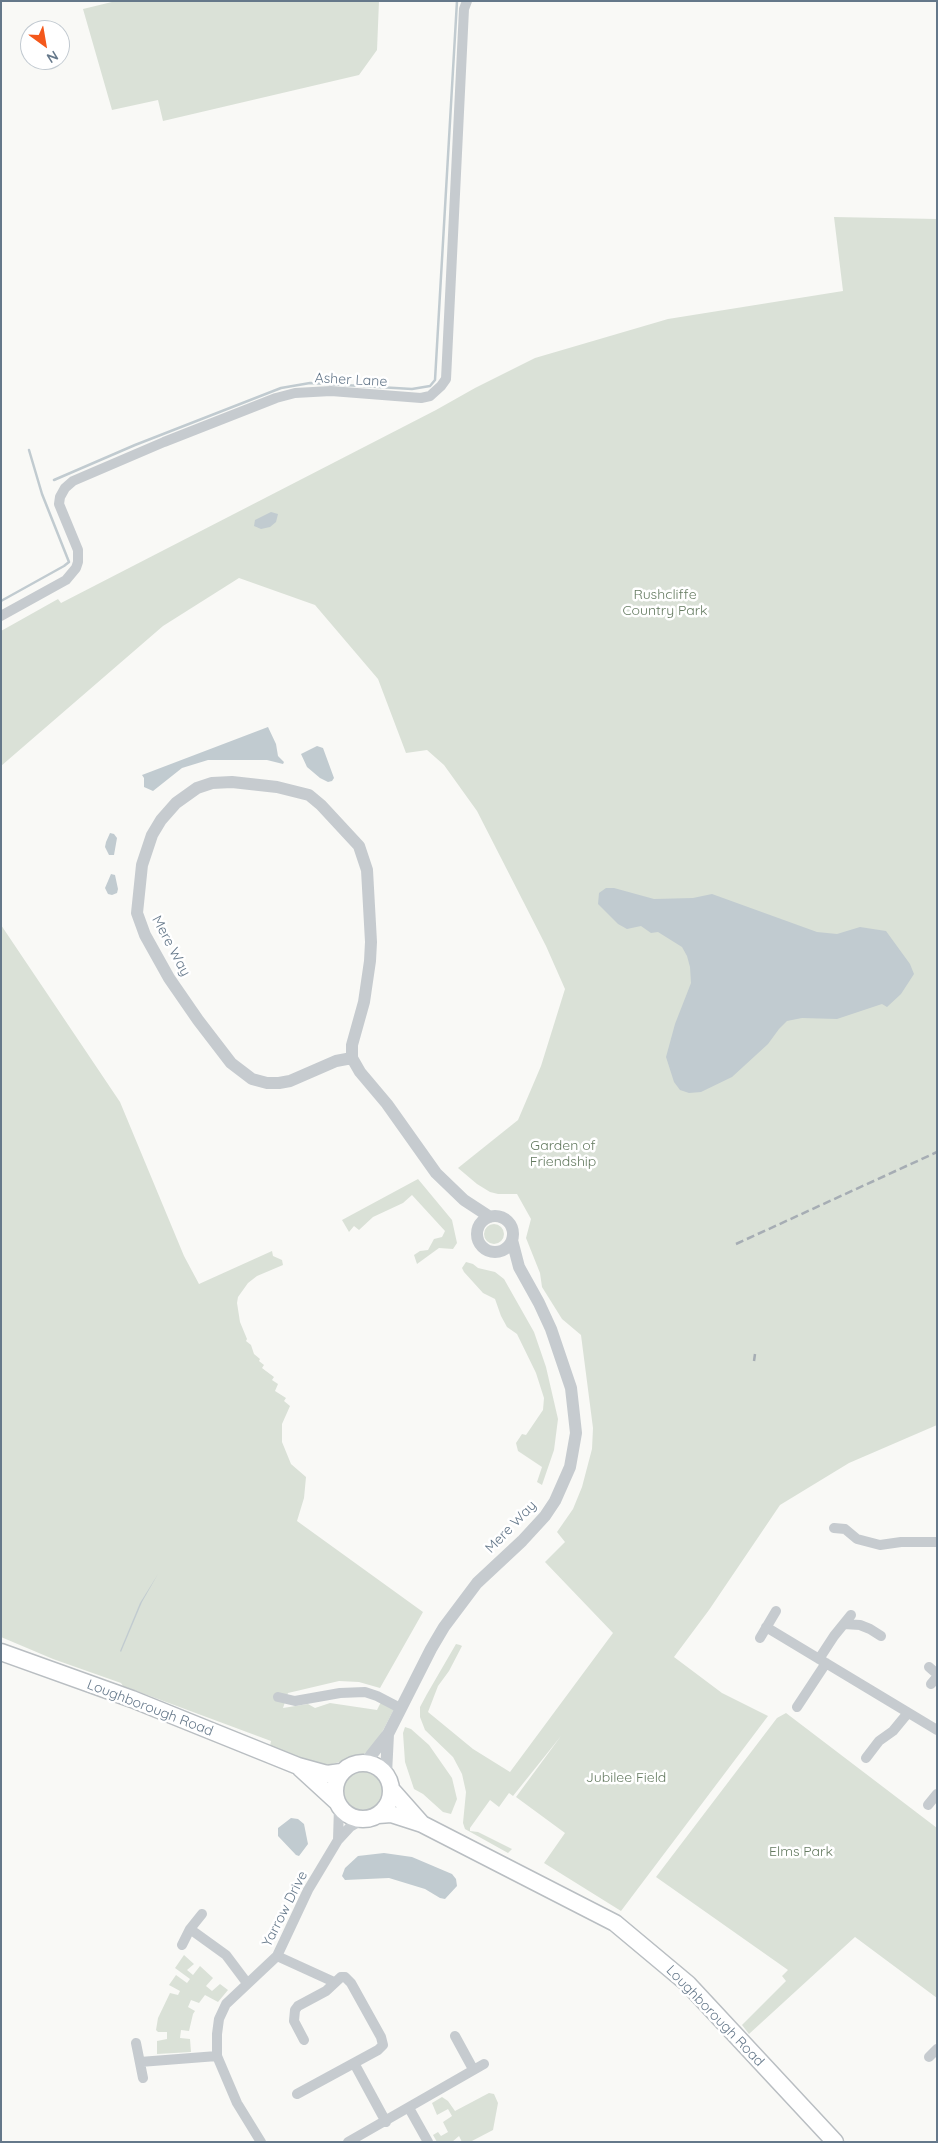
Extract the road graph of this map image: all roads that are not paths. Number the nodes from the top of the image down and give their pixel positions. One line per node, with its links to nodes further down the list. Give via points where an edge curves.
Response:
1 (467, 1): 2 (street, Asher Lane, via 446,379 441,386 430,396 421,398 331,391 295,393 164,442 73,481 65,488 59,504 78,550 76,568 66,580)
2 (1, 616)
3 (352, 1058): 3 (street, Mere Way, via 284,1082 267,1083 252,1079 231,1063 169,978 141,925 137,913 138,897 142,866 152,835 161,820 188,793 212,783 232,782 277,786 309,795 359,846 367,870 371,942 367,984); 4 (street, via 427,1162)
4 (464, 1200): 5 (street); 6 (street)
5 (490, 1217): 6 (street); 7 (street, via 498,1216 508,1221)
6 (477, 1230): 8 (street, via 477,1238 484,1248)
7 (512, 1240): 8 (street); 9 (street, Mere Way)
8 (498, 1252): 9 (street, Mere Way)
9 (519, 1267): 20 (street, Mere Way, via 551,1329 571,1388 576,1433 570,1467 545,1516 477,1583 444,1627)
10 (834, 1528): 11 (street, via 845,1529 865,1543)
11 (937, 1542)
12 (776, 1611): 13 (street)
13 (766, 1627): 15 (street); 17 (street)
14 (881, 1636): 17 (street, via 847,1620)
15 (760, 1638)
16 (1, 1652): 26 (main road, Loughborough Road, via 132,1699)
17 (823, 1661): 19 (street); 21 (street)
18 (278, 1697): 20 (street, via 295,1700 365,1692)
19 (797, 1707)
20 (400, 1708): 23 (street, Mere Way)
21 (907, 1714): 22 (street); 24 (street)
22 (936, 1728)
23 (388, 1734): 25 (street, Mere Way); 28 (street, Mere Way)
24 (866, 1758)
25 (365, 1762): 27 (main road); 28 (main road, via 380,1768)
26 (298, 1766): 27 (main road, Loughborough Road, via 327,1774); 30 (main road, Loughborough Road)
27 (341, 1772): 30 (main road, via 334,1791)
28 (389, 1782): 32 (main road, via 390,1800 384,1809); 33 (main road, Loughborough Road)
29 (937, 1794): 31 (street)
30 (338, 1804): 32 (main road, via 346,1814); 34 (street)
31 (928, 1805)
32 (371, 1817): 33 (main road, Loughborough Road, via 390,1814); 34 (street, via 350,1827)
33 (422, 1824): 56 (main road, Loughborough Road, via 616,1923 688,1984)
34 (338, 1840): 38 (street, Yarrow Drive, via 308,1890)
35 (202, 1914): 36 (street)
36 (190, 1929): 37 (street); 40 (street, via 226,1955)
37 (182, 1945)
38 (277, 1956): 39 (street); 40 (street, Yarrow Drive)
39 (334, 1982): 42 (street, via 326,1991 294,2010 294,2021); 46 (street, via 340,1977 348,1980 383,2042 382,2047)
40 (247, 1983): 44 (street, Yarrow Drive, via 226,2004 220,2016)
41 (455, 2036): 48 (street)
42 (304, 2040)
43 (136, 2044): 45 (street)
44 (217, 2056): 45 (street); 53 (street, Yarrow Drive, via 248,2132)
45 (140, 2062): 49 (street)
46 (354, 2063): 50 (street); 52 (street)
47 (484, 2064): 48 (street)
48 (473, 2069): 51 (street)
49 (143, 2078)
50 (297, 2094)
51 (409, 2108): 52 (street); 55 (street)
52 (386, 2122): 54 (street)
53 (261, 2142)
54 (348, 2142)
55 (428, 2142)
56 (835, 2142)

